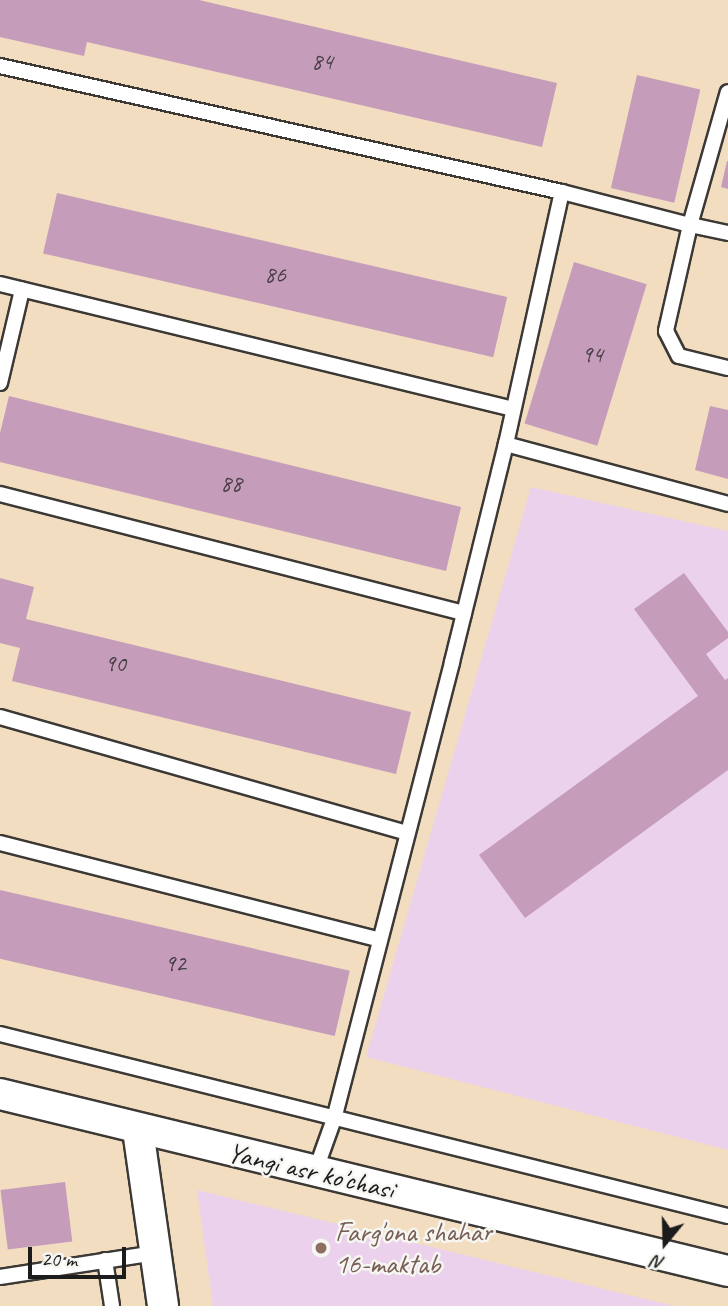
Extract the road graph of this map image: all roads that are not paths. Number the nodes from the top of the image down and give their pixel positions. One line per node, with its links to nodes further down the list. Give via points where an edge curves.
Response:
1 (0, 66): 3 (lane)
2 (728, 92): 4 (lane)
3 (562, 192): 4 (lane); 10 (lane)
4 (690, 225): 5 (lane); 8 (lane, via 666,331 679,356)
5 (728, 233)
6 (0, 284): 7 (lane)
7 (22, 290): 9 (lane); 10 (lane)
8 (728, 368)
9 (0, 383)
10 (513, 409): 11 (lane)
11 (506, 444): 13 (lane); 14 (lane)
12 (0, 494): 14 (lane)
13 (728, 504)
14 (464, 613): 16 (lane)
15 (0, 717): 16 (lane)
16 (406, 833): 18 (lane)
17 (0, 843): 18 (lane)
18 (378, 939): 21 (lane)
19 (0, 1034): 21 (lane)
20 (0, 1094): 22 (street, Yangi asr ko'chasi)
21 (334, 1119): 23 (lane); 24 (lane)
22 (138, 1130): 23 (street, Yangi asr ko'chasi); 25 (street)
23 (315, 1172): 27 (street, Yangi asr ko'chasi)
24 (728, 1216)
25 (155, 1253): 26 (lane); 30 (street)
26 (105, 1260): 28 (lane); 29 (lane)
27 (728, 1270)
28 (0, 1277)
29 (112, 1306)
30 (163, 1306)

